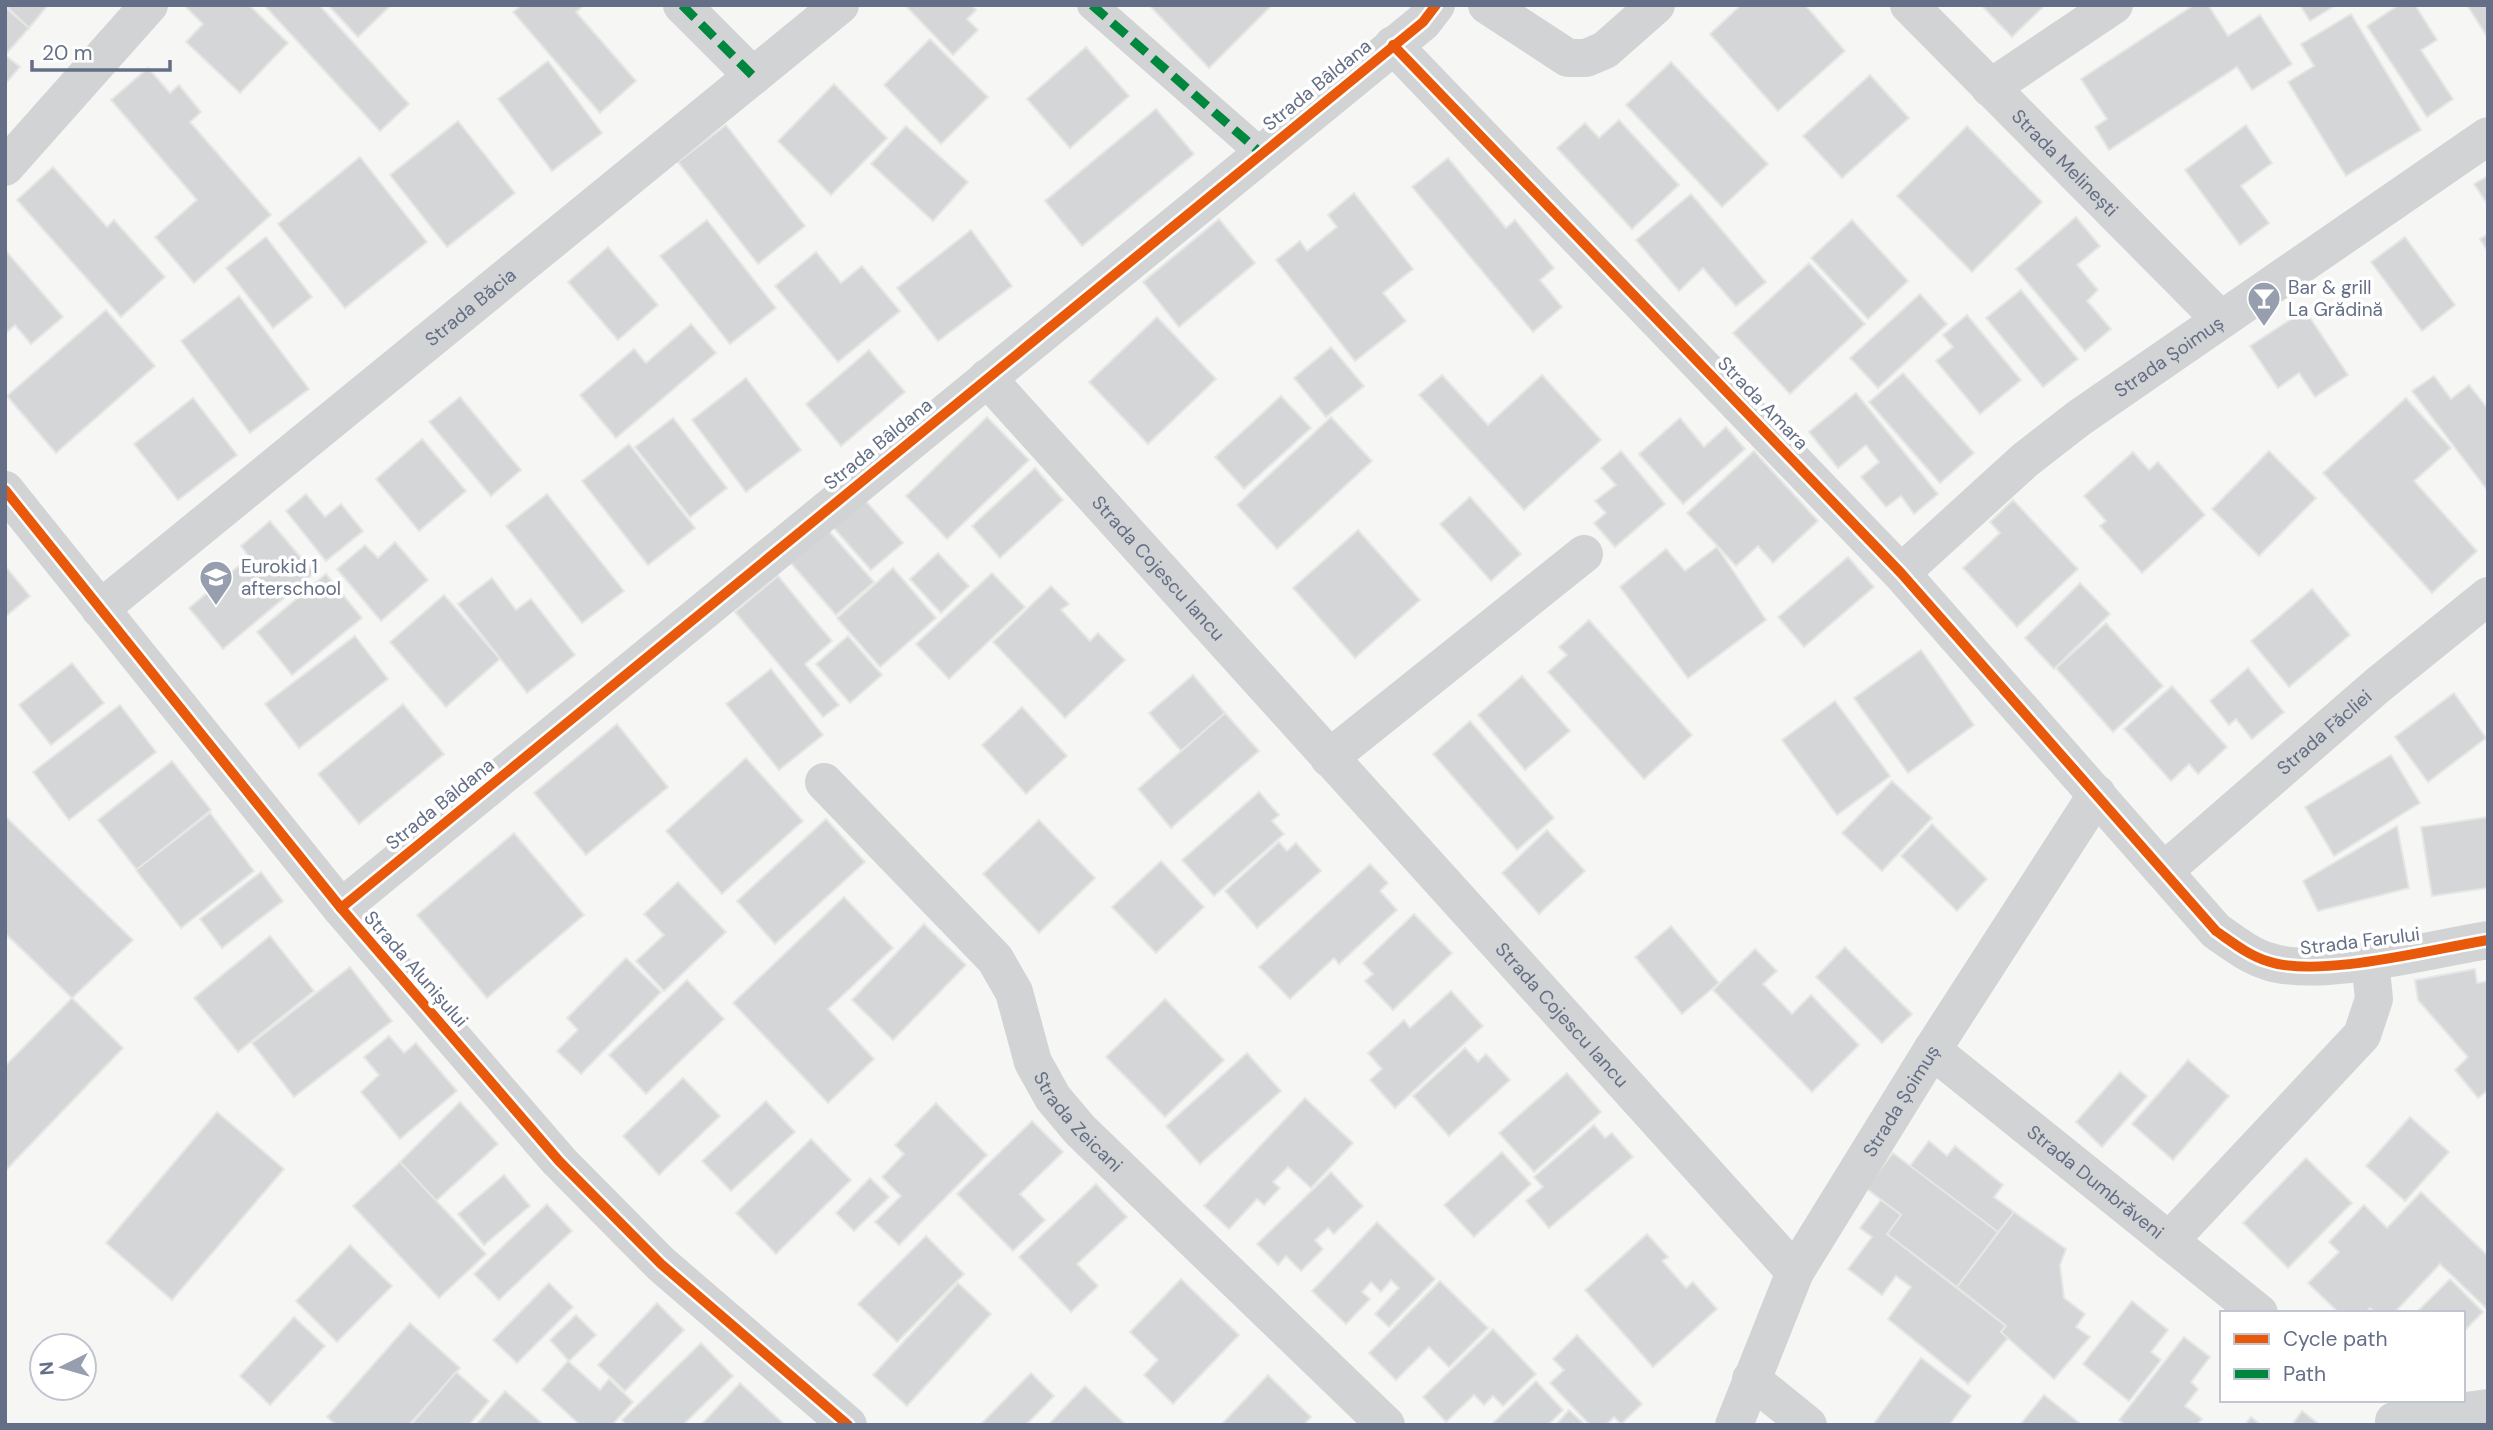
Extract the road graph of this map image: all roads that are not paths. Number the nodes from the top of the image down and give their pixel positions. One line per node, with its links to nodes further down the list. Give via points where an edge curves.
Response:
1 (149, 5): 15 (street)
2 (682, 5): 11 (street)
3 (839, 5): 11 (street, Strada Băcia)
4 (1093, 5): 14 (street)
5 (1436, 5): 10 (street, Strada Bâldana)
6 (1487, 5): 7 (street, via 1568,58 1586,58 1605,50)
7 (1656, 5)
8 (1909, 5): 12 (street, Strada Melinești)
9 (2113, 5): 12 (street)
10 (1394, 45): 14 (street, Strada Bâldana); 20 (street, Strada Amara)
11 (752, 76): 22 (street, Strada Băcia)
12 (1990, 88): 16 (street, Strada Melinești)
13 (2488, 136): 16 (street, Strada Șoimuș)
14 (1262, 154): 17 (street, Strada Bâldana)
15 (5, 167)
16 (2221, 320): 20 (street, Strada Șoimuș, via 2025,460)
17 (987, 378): 23 (street, Strada Cojescu Iancu); 27 (street, Strada Bâldana)
18 (5, 490): 22 (street, Strada Alunișului)
19 (1584, 554): 23 (street)
20 (1901, 573): 25 (street, Strada Amara)
21 (2488, 596): 26 (street, Strada Făcliei)
22 (100, 609): 27 (street, Strada Alunișului)
23 (1329, 758): 32 (street, Strada Cojescu Iancu)
24 (824, 782): 38 (street, Strada Zeicani, via 995,959 1014,992 1033,1062 1053,1098 1080,1130)
25 (2097, 794): 26 (street, Strada Farului); 30 (street, Strada Șoimuș)
26 (2164, 871): 29 (street, Strada Farului, via 2216,931 2268,961 2322,967)
27 (341, 908): 37 (street, Strada Alunișului, via 608,1213)
28 (2488, 940): 29 (street, Strada Farului)
29 (2370, 960): 31 (street, Strada Farului, via 2374,999 2362,1035)
30 (1932, 1050): 31 (street, Strada Dumbrăveni); 32 (street, Strada Șoimuș)
31 (2169, 1241): 33 (street, Strada Dumbrăveni)
32 (1795, 1272): 34 (street, Strada Șoimuș)
33 (2256, 1311)
34 (1751, 1378): 39 (street, Strada Șoimuș); 40 (street)
35 (2488, 1408): 36 (street)
36 (2387, 1415)
37 (848, 1425)
38 (1386, 1425)
39 (1734, 1425)
40 (1808, 1425)

